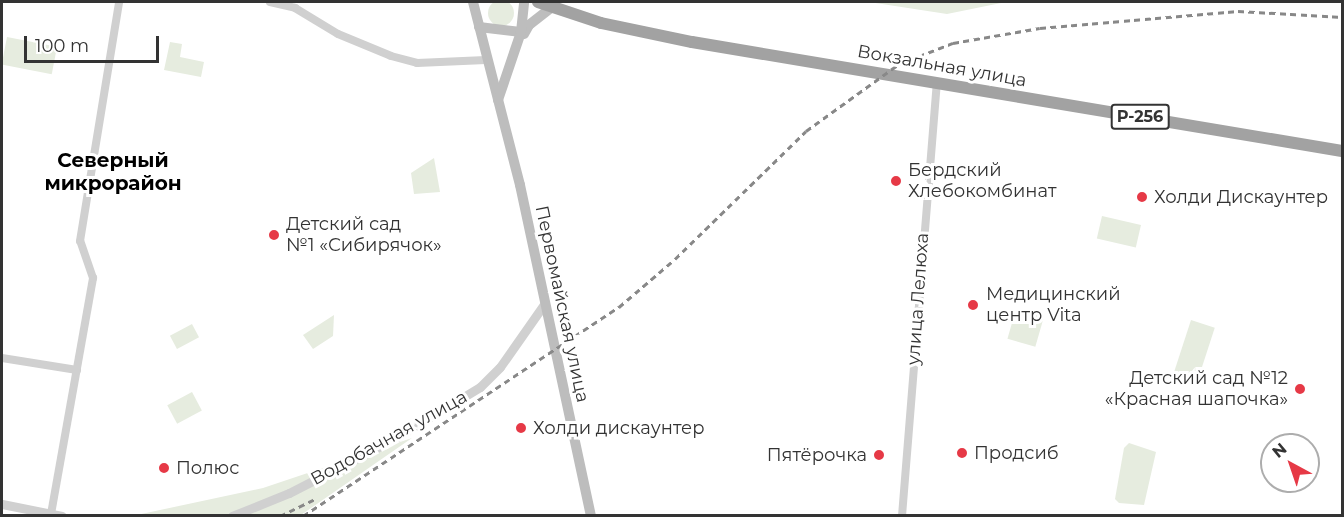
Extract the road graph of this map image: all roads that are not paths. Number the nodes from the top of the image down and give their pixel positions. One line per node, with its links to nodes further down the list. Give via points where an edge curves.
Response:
1 (119, 2): 16 (street, via 80,241 93,278)
2 (270, 2): 10 (street, via 295,8 338,34 391,57 417,63)
3 (524, 2): 8 (main road)
4 (538, 2): 6 (highway, Вокзальная улица / Р-256)
5 (476, 3): 7 (main road, Первомайская улица)
6 (551, 8): 9 (main road, via 529,25); 11 (highway, Вокзальная улица / Р-256, via 642,32)
7 (479, 27): 8 (main road); 10 (main road, Первомайская улица)
8 (521, 32): 9 (main road)
9 (513, 55): 12 (main road)
10 (486, 60): 12 (main road, Первомайская улица)
11 (937, 83): 13 (highway, Вокзальная улица / Р-256); 22 (street, улица Лелюха)
12 (498, 100): 14 (main road, Первомайская улица)
13 (1342, 151)
14 (545, 303): 20 (street, Водобачная улица, via 500,367 480,387 396,438 280,497); 21 (main road, Первомайская улица)
15 (2, 357): 16 (street)
16 (77, 370): 18 (street)
17 (2, 504): 18 (street)
18 (51, 514): 19 (street)
19 (62, 516)
20 (232, 516)
21 (591, 516)
22 (902, 516)

